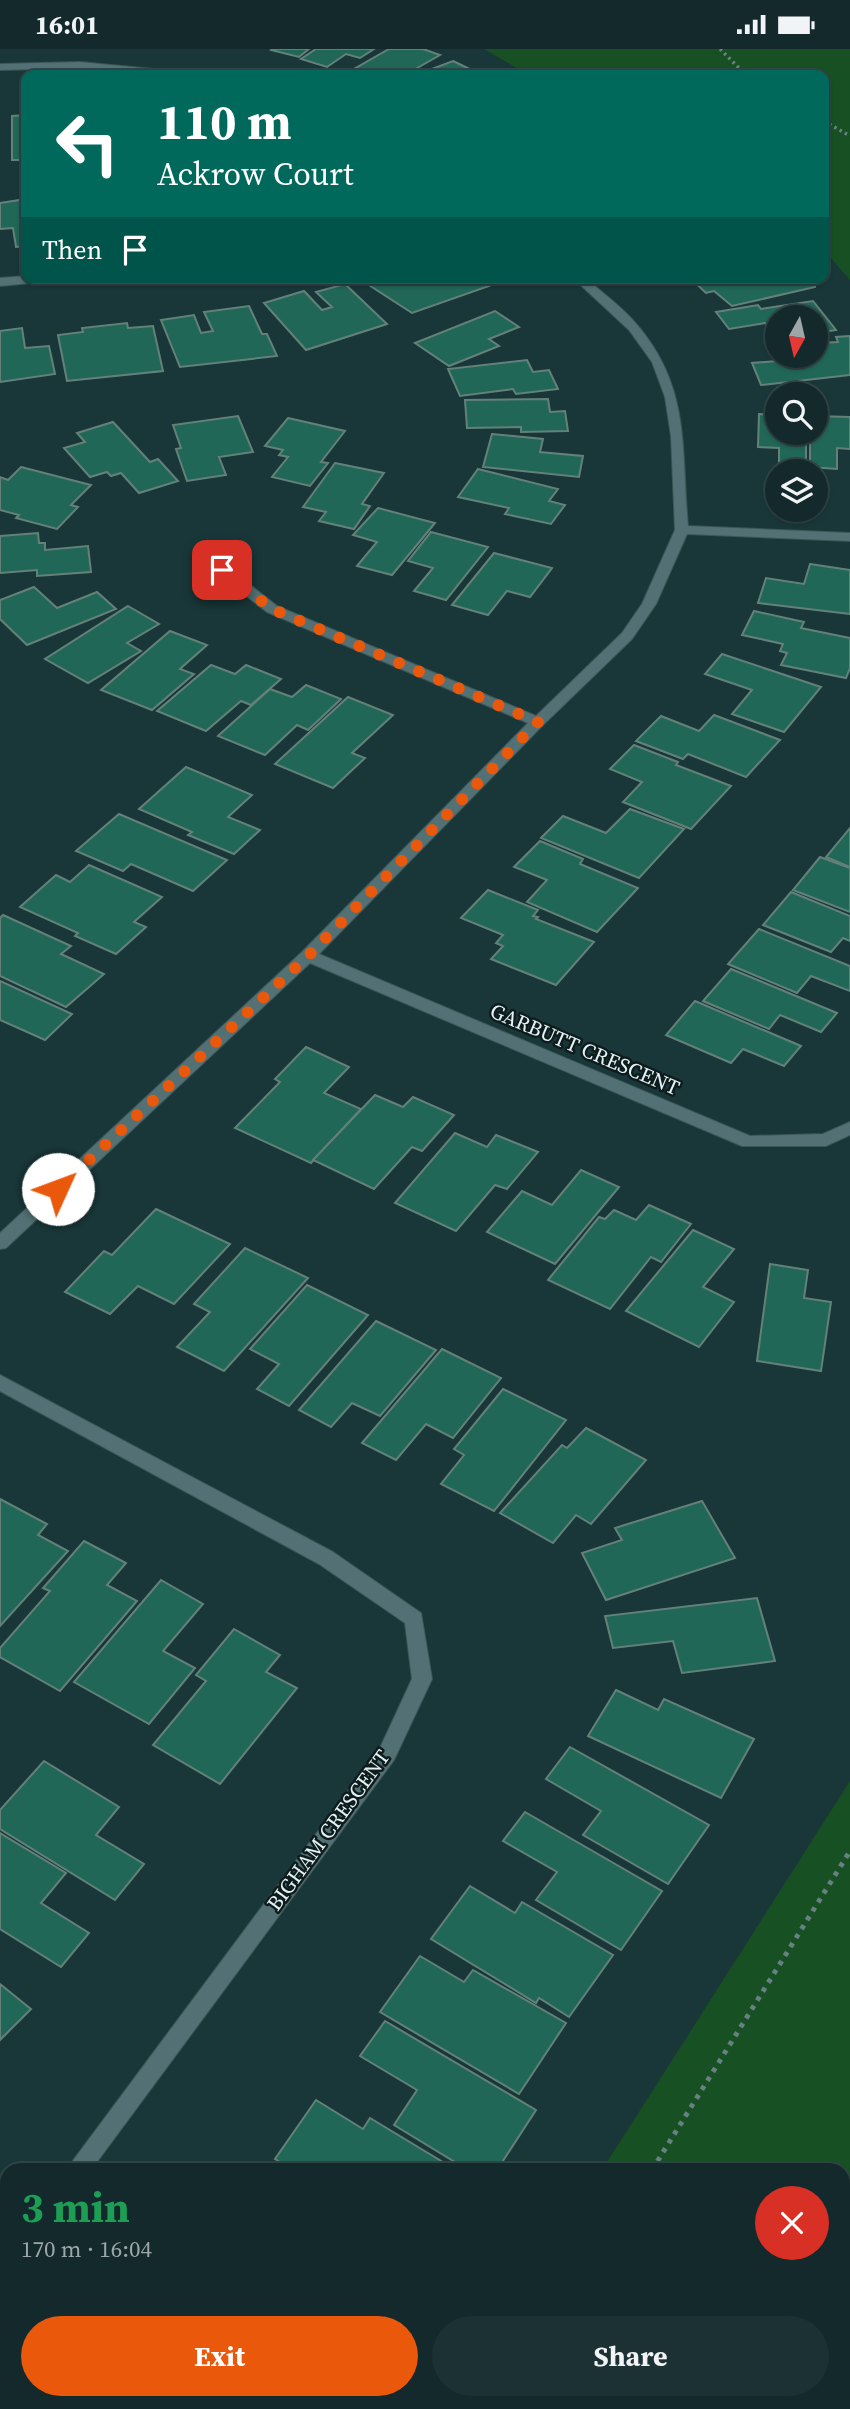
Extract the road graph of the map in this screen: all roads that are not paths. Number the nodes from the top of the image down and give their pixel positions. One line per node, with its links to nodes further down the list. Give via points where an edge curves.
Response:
1 (0, 67): 2 (street, via 32,61)
2 (141, 70)
3 (21, 280): 4 (street)
4 (0, 282)
5 (586, 284): 6 (street, via 633,327 658,362 671,397 677,436)
6 (682, 530): 7 (street); 9 (street, via 649,604 627,636)
7 (850, 537)
8 (222, 570): 9 (street, via 272,609)
9 (538, 722): 10 (street)
10 (308, 956): 11 (street, GARBUTT CRESCENT, via 748,1142 826,1140); 12 (street)
11 (850, 1128)
12 (0, 1243)
13 (0, 1382): 14 (street, BIGHAM CRESCENT, via 326,1558 414,1619 422,1679 387,1753)
14 (82, 2163)

